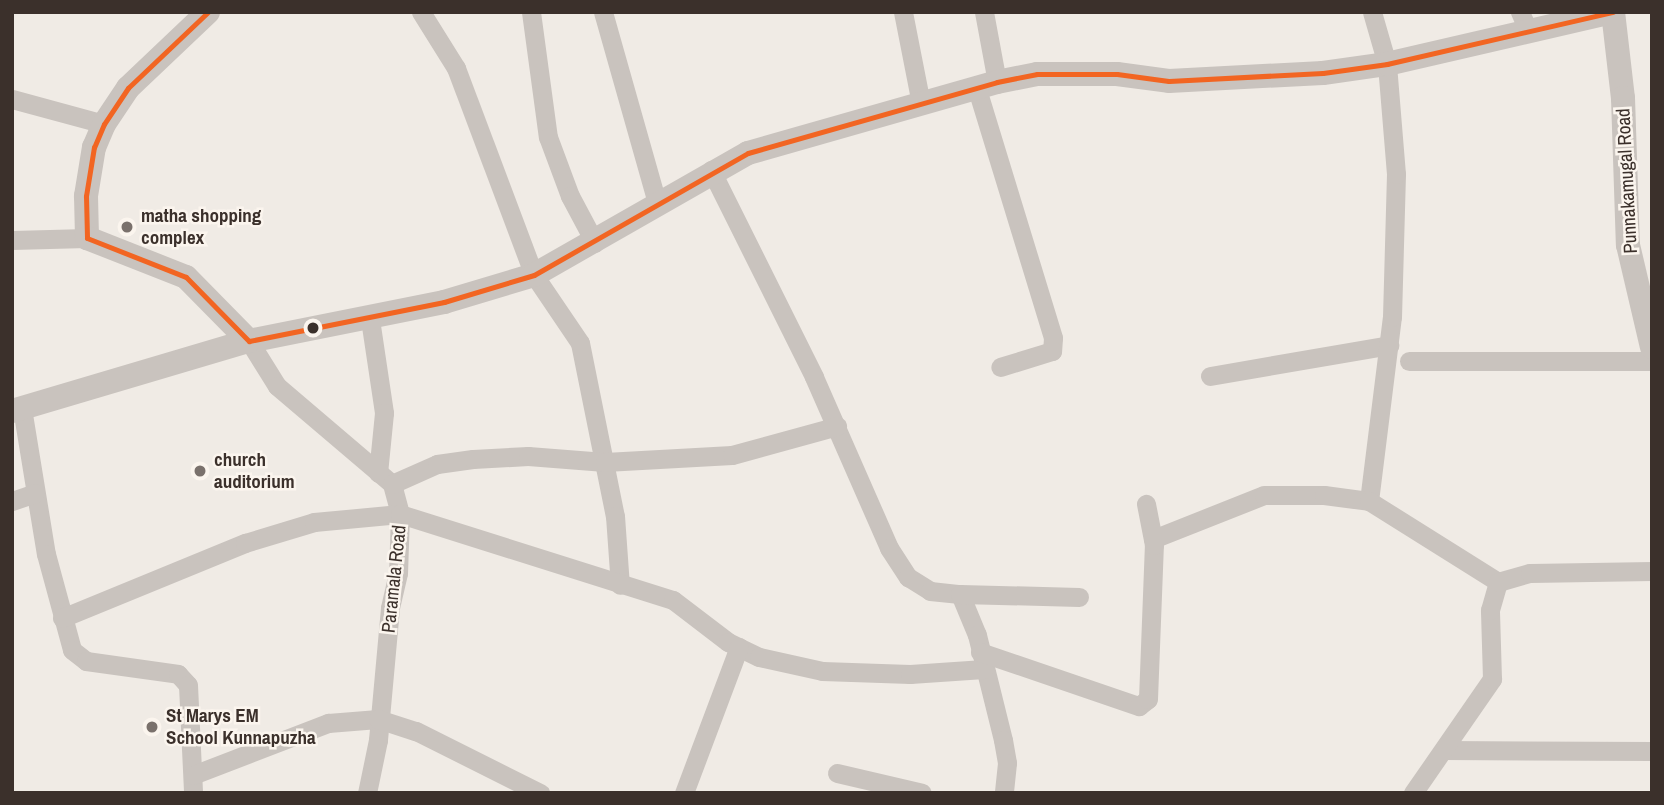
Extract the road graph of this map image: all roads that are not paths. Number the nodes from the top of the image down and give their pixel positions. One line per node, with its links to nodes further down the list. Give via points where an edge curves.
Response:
1 (208, 12): 15 (street, via 128,88)
2 (421, 12): 21 (street, via 456,68)
3 (531, 12): 20 (street, via 548,137 570,196)
4 (603, 12): 17 (street)
5 (903, 12): 14 (street)
6 (984, 12): 12 (street)
7 (1372, 12): 11 (street)
8 (1613, 12): 9 (street, Punnakamugal Road); 25 (street, Punnakamugal Road, via 1623,98 1628,245)
9 (1563, 17): 10 (street, Punnakamugal Road)
10 (1524, 21): 11 (street, Punnakamugal Road)
11 (1387, 64): 12 (street, Punnakamugal Road, via 1212,80 1169,81 1095,73 1037,75); 24 (street, via 1396,174)
12 (987, 85): 14 (street, Punnakamugal Road); 28 (street, via 1053,338 1052,351)
13 (12, 99): 15 (street)
14 (921, 104): 16 (street, Punnakamugal Road, via 748,153)
15 (104, 124): 18 (street, via 94,147 88,183)
16 (711, 170): 17 (street, Punnakamugal Road); 31 (street)
17 (657, 203): 20 (street, Punnakamugal Road)
18 (87, 238): 19 (street); 23 (street, via 186,277)
19 (12, 240)
20 (595, 243): 21 (street, Punnakamugal Road)
21 (534, 275): 22 (street, Punnakamugal Road); 32 (street, via 580,343)
22 (370, 319): 23 (street, Punnakamugal Road); 33 (street, via 384,412)
23 (249, 341): 30 (street, Punnakamugal Road); 33 (street, via 278,386)
24 (1389, 345): 29 (street); 36 (street)
25 (1652, 347)
26 (1409, 361): 27 (street)
27 (1652, 361)
28 (1000, 367)
29 (1210, 376)
30 (17, 410): 34 (street)
31 (836, 426): 32 (street, via 732,455); 43 (street, via 889,548 908,577 930,591)
32 (605, 463): 33 (street, via 528,456 473,459); 42 (street)
33 (385, 479): 38 (street, Paramala Road)
34 (35, 493): 35 (street); 45 (street)
35 (12, 501)
36 (1369, 501): 39 (street, via 1264,495); 41 (street)
37 (1146, 504): 39 (street)
38 (400, 514): 42 (street); 45 (street, via 314,522 245,543); 48 (street, Paramala Road, via 398,573)
39 (1153, 539): 47 (street, via 1148,699 1139,706)
40 (1652, 571): 41 (street, via 1530,573)
41 (1498, 582): 49 (street, via 1490,610 1492,679)
42 (620, 585): 46 (street, via 673,600)
43 (960, 594): 44 (street); 47 (street)
44 (1079, 597)
45 (62, 618): 52 (street, via 72,650 86,662 154,668 178,674 188,685)
46 (739, 647): 47 (street, via 759,657 822,671 910,674); 55 (street)
47 (982, 661): 57 (street, via 1007,763)
48 (378, 719): 52 (street, via 328,723); 53 (street, Paramala Road); 54 (street, via 416,731)
49 (1444, 750): 50 (street); 58 (street)
50 (1652, 751)
51 (837, 774): 56 (street)
52 (193, 784)
53 (367, 793)
54 (540, 793)
55 (684, 793)
56 (922, 793)
57 (1004, 793)
58 (1413, 793)

